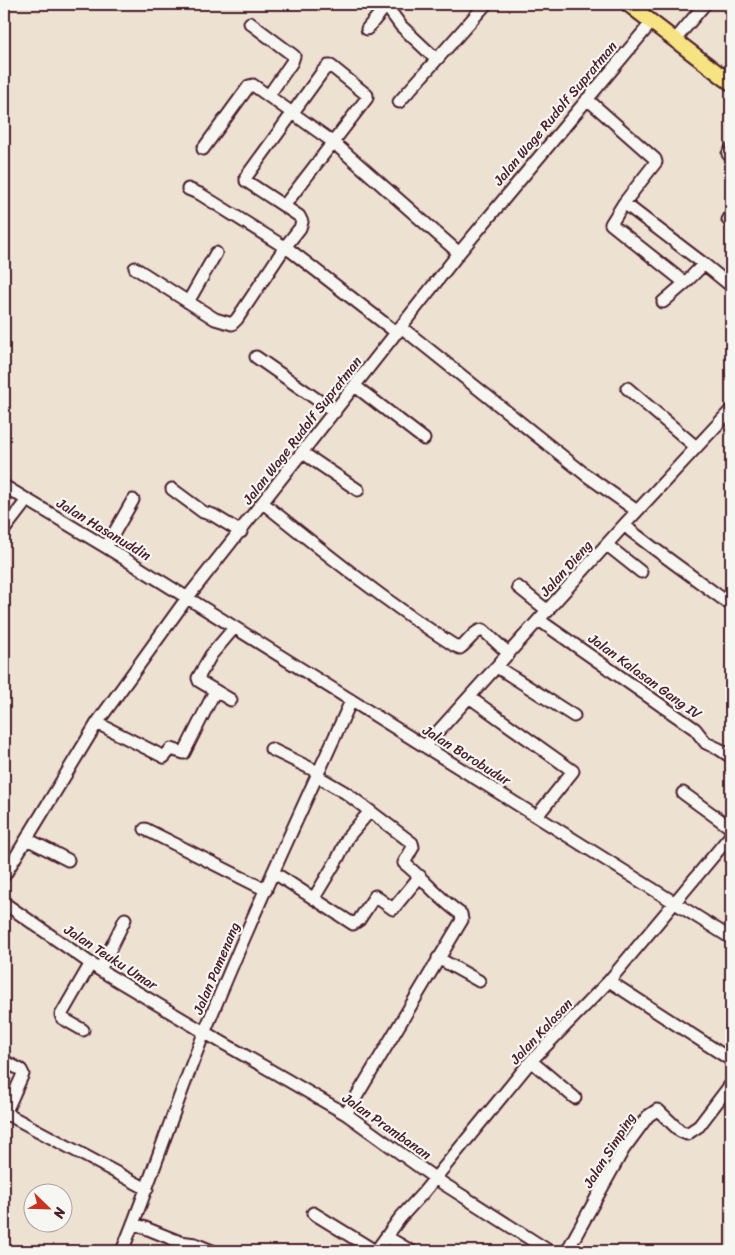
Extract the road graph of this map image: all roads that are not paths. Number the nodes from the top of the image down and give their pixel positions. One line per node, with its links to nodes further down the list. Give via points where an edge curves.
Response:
1 (486, 4): 9 (street)
2 (628, 4): 6 (main road)
3 (705, 4): 8 (street)
4 (385, 5): 7 (street); 9 (street, via 401,26)
5 (250, 23): 11 (street, via 294,56)
6 (651, 23): 8 (main road); 12 (street, Jalan Wage Rudolf Supratman)
7 (367, 29)
8 (675, 40): 10 (main road)
9 (436, 59): 13 (street)
10 (731, 83)
11 (269, 95): 14 (street); 16 (street, via 254,85 249,86)
12 (586, 99): 18 (street, via 655,159 656,162); 22 (street, Jalan Wage Rudolf Supratman)
13 (399, 102)
14 (292, 112): 15 (street); 15 (street, via 323,71 328,66 333,67 367,97); 19 (street, via 246,179)
15 (333, 142): 19 (street); 22 (street)
16 (203, 149)
17 (188, 189): 20 (street)
18 (624, 203): 23 (street); 25 (street, via 610,224)
19 (284, 206): 20 (street, via 302,222)
20 (288, 249): 27 (street, via 232,324 215,319); 29 (street)
21 (216, 253): 27 (street)
22 (458, 253): 29 (street, Jalan Wage Rudolf Supratman)
23 (704, 264): 25 (street); 26 (street)
24 (135, 268): 27 (street)
25 (685, 283): 28 (street)
26 (731, 286)
27 (188, 302)
28 (663, 302)
29 (399, 330): 31 (street, Jalan Wage Rudolf Supratman); 44 (street)
30 (256, 357): 34 (street)
31 (355, 386): 34 (street, Jalan Wage Rudolf Supratman); 35 (street)
32 (627, 388): 36 (street)
33 (731, 410): 36 (street, Jalan Dieng)
34 (335, 412): 37 (street, Jalan Wage Rudolf Supratman)
35 (424, 439)
36 (696, 447): 44 (street, Jalan Dieng)
37 (303, 453): 40 (street); 43 (street, Jalan Wage Rudolf Supratman)
38 (4, 486): 41 (street, Jalan Hasanuddin)
39 (172, 490): 47 (street, via 202,512)
40 (358, 490)
41 (27, 500): 46 (street); 49 (street, Jalan Hasanuddin)
42 (133, 500): 49 (street)
43 (264, 503): 47 (street, Jalan Wage Rudolf Supratman); 57 (street, via 411,618 455,646 460,648 476,632 483,630)
44 (637, 511): 45 (street, Jalan Dieng)
45 (625, 524): 48 (street, Jalan Dieng); 53 (street)
46 (4, 530)
47 (241, 532): 52 (street, Jalan Wage Rudolf Supratman)
48 (607, 545): 50 (street); 54 (street, Jalan Dieng)
49 (106, 547): 52 (street, Jalan Hasanuddin)
50 (641, 572)
51 (518, 587): 54 (street)
52 (188, 598): 56 (street, Jalan Borobudur); 64 (street, Jalan Wage Rudolf Supratman)
53 (731, 605)
54 (548, 610): 55 (street, Jalan Dieng)
55 (539, 620): 57 (street, Jalan Dieng); 67 (street, Jalan Kalasan Gang IV, via 694,729 706,743)
56 (234, 628): 59 (street, via 214,651 198,678); 62 (street, Jalan Borobudur)
57 (509, 654): 58 (street, Jalan Dieng)
58 (497, 667): 60 (street, Jalan Dieng); 63 (street)
59 (215, 691): 61 (street); 64 (street, via 184,754 171,749 164,757)
60 (469, 697): 65 (street, Jalan Dieng); 71 (street, via 573,771)
61 (231, 700)
62 (351, 701): 65 (street, Jalan Borobudur); 68 (street, Jalan Pamenang)
63 (574, 716)
64 (97, 723): 75 (street, Jalan Wage Rudolf Supratman)
65 (425, 746): 71 (street, Jalan Borobudur)
66 (271, 749): 68 (street)
67 (731, 757)
68 (318, 774): 70 (street); 77 (street, Jalan Pamenang)
69 (683, 793): 73 (street)
70 (370, 811): 79 (street, via 412,843 404,863); 81 (street, via 348,837)
71 (537, 816): 83 (street, Jalan Borobudur)
72 (145, 828): 80 (street)
73 (731, 828)
74 (731, 835): 83 (street, Jalan Kalasan)
75 (27, 838): 76 (street); 78 (street, Jalan Wage Rudolf Supratman)
76 (68, 860)
77 (273, 872): 80 (street, Jalan Pamenang); 81 (street)
78 (4, 876)
79 (420, 876): 81 (street, via 394,909 374,896 356,924); 86 (street, via 462,917)
80 (266, 890): 91 (street, Jalan Pamenang)
81 (314, 898)
82 (4, 903): 87 (street, Jalan Teuku Umar)
83 (674, 904): 85 (street, Jalan Borobudur); 89 (street, Jalan Kalasan)
84 (125, 919): 87 (street)
85 (731, 938)
86 (438, 958): 88 (street); 97 (street)
87 (96, 966): 90 (street, via 61,1015); 91 (street, Jalan Teuku Umar)
88 (479, 981)
89 (609, 981): 92 (street); 94 (street, Jalan Kalasan)
90 (83, 1030)
91 (204, 1032): 97 (street, Jalan Prambanan); 100 (street, Jalan Pamenang)
92 (731, 1060)
93 (4, 1061): 98 (street, via 23,1074)
94 (532, 1061): 96 (street); 99 (street, Jalan Kalasan)
95 (731, 1084): 109 (street, Jalan Simping, via 699,1126 687,1134 659,1111 653,1113 623,1150)
96 (575, 1098)
97 (346, 1114): 99 (street, Jalan Prambanan)
98 (4, 1115): 100 (street)
99 (436, 1179): 103 (street, Jalan Kalasan); 108 (street, Jalan Prambanan)
100 (147, 1189): 102 (street, Jalan Pamenang)
101 (313, 1213): 106 (street)
102 (134, 1223): 104 (street, Jalan Pamenang); 105 (street)
103 (387, 1237): 106 (street, Jalan Kalasan); 107 (street)
104 (122, 1251)
105 (212, 1251)
106 (376, 1251)
107 (411, 1251)
108 (549, 1251)
109 (567, 1251)

